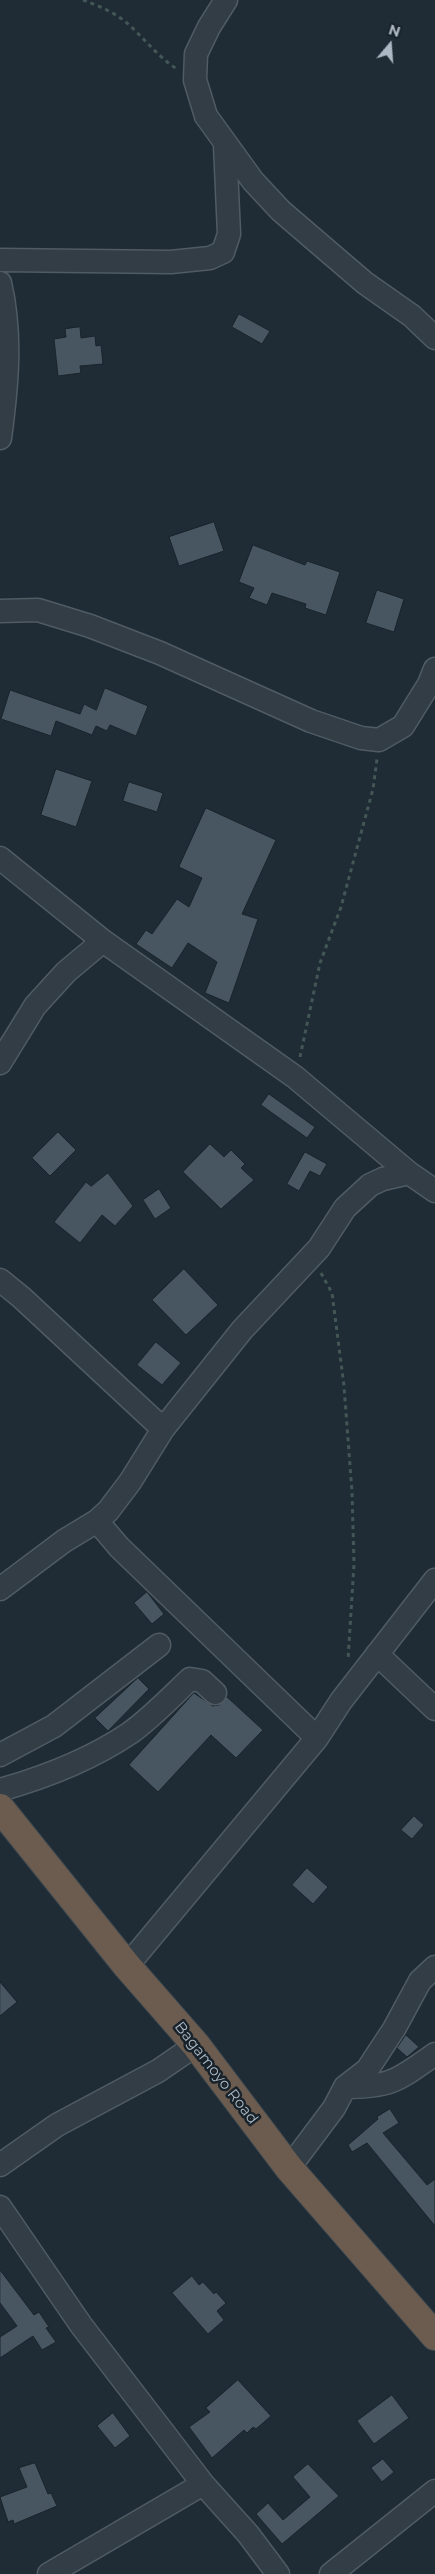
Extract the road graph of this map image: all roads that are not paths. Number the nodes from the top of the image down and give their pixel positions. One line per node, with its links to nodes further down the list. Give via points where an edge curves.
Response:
1 (226, 0): 2 (street, via 196,54 194,80 206,116)
2 (225, 145): 3 (street, via 229,234 223,252 210,258 171,262); 5 (street, via 281,211)
3 (0, 260)
4 (0, 283): 6 (street, via 6,309 7,386)
5 (435, 338)
6 (0, 438)
7 (0, 611): 8 (street, via 38,610 90,626 160,653 311,721 361,738 379,740 403,726)
8 (435, 670)
9 (0, 858): 10 (street)
10 (103, 941): 11 (street, via 66,972 34,1006); 12 (street, via 295,1077)
11 (0, 1063)
12 (409, 1173): 13 (street); 15 (street, via 383,1178 358,1194 318,1248 242,1330)
13 (435, 1191)
14 (0, 1280): 15 (street)
15 (163, 1428): 16 (street, via 118,1499)
16 (97, 1520): 18 (street, via 64,1540); 23 (street, via 119,1548)
17 (435, 1580): 20 (street)
18 (0, 1590)
19 (159, 1645): 24 (street, via 54,1726)
20 (377, 1654): 22 (street); 23 (street)
21 (216, 1692): 25 (street, via 202,1681 190,1679 131,1732 81,1761)
22 (435, 1709)
23 (317, 1738): 27 (street)
24 (0, 1755)
25 (0, 1790)
26 (0, 1808): 27 (highway, Bagamoyo Road)
27 (127, 1966): 29 (highway, Bagamoyo Road)
28 (435, 1967): 31 (street, via 420,1981 367,2070)
29 (196, 2045): 32 (street, via 158,2072 57,2125); 33 (highway, Bagamoyo Road)
30 (435, 2054): 31 (street, via 399,2080 376,2087)
31 (345, 2087): 33 (street, via 334,2108)
32 (0, 2165)
33 (289, 2168): 35 (highway, Bagamoyo Road)
34 (0, 2208): 36 (street, via 81,2325)
35 (435, 2336)
36 (203, 2484): 38 (street); 39 (street, via 248,2534)
37 (435, 2491): 40 (street)
38 (50, 2574)
39 (278, 2574)
40 (331, 2574)

